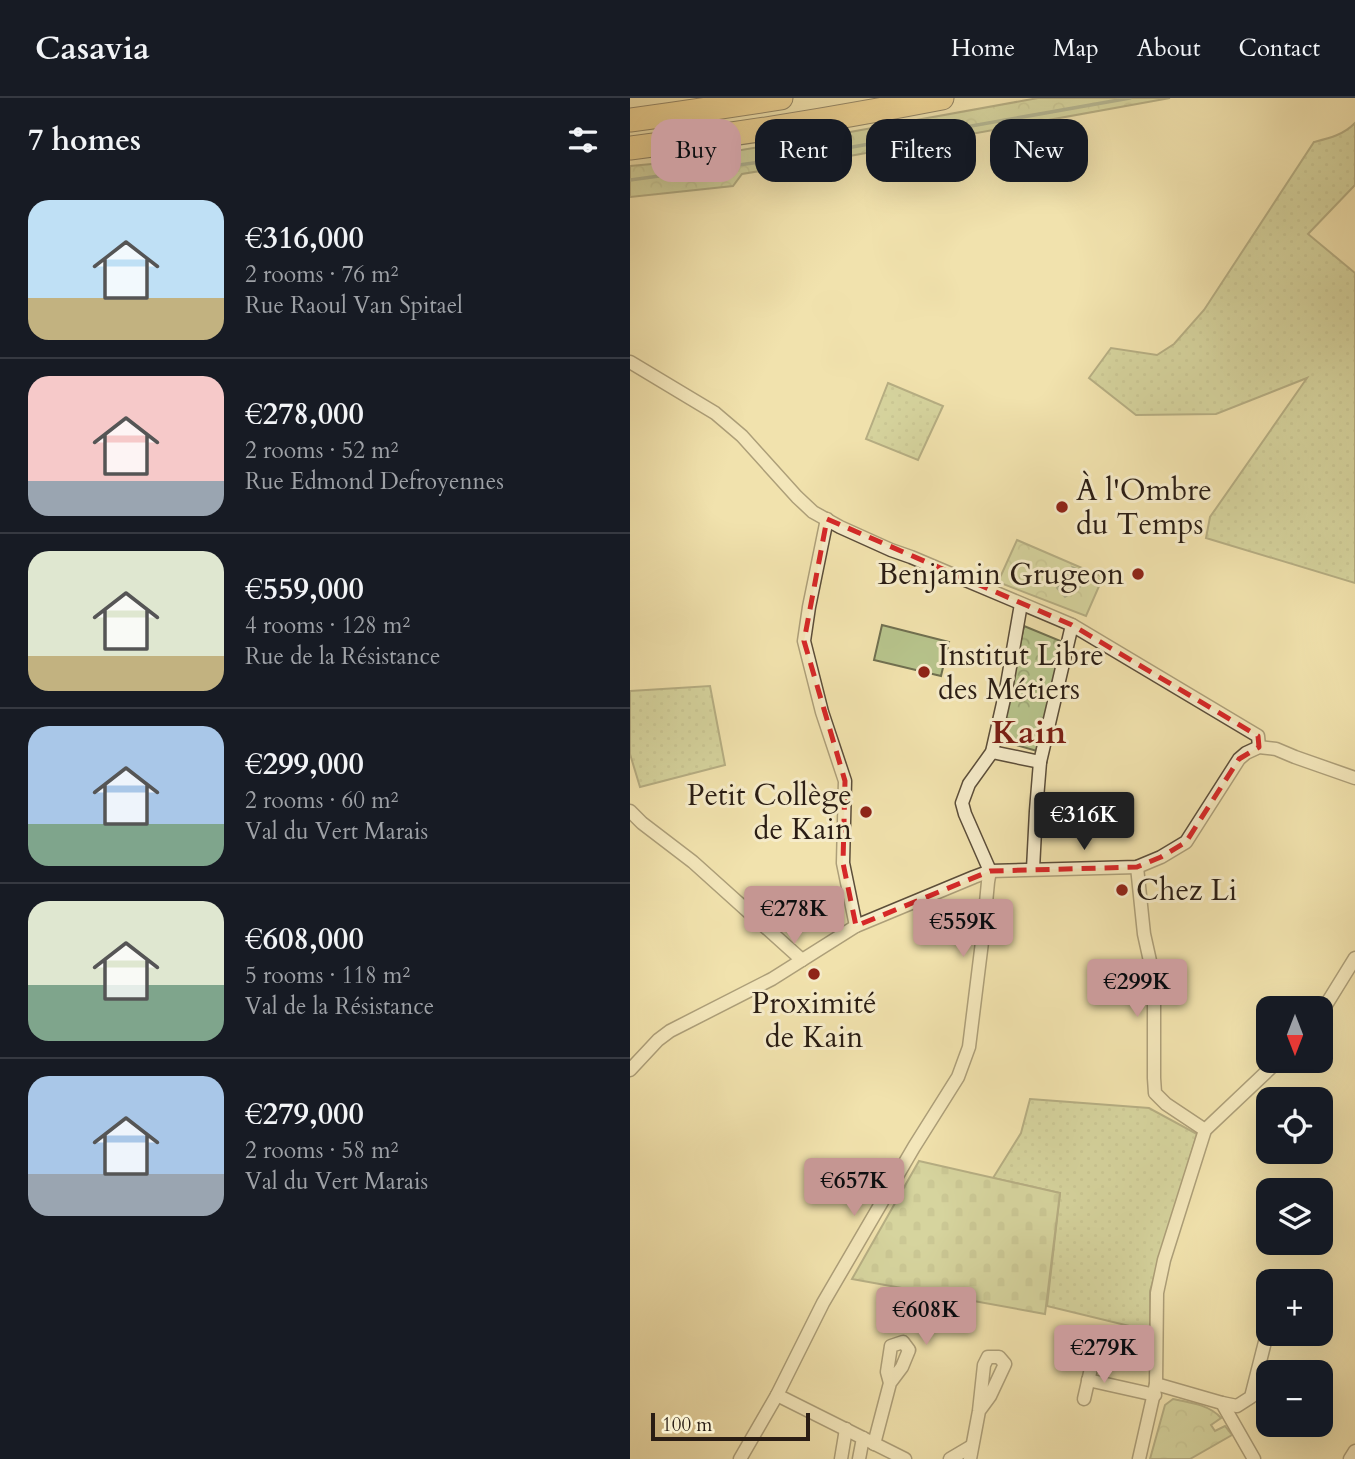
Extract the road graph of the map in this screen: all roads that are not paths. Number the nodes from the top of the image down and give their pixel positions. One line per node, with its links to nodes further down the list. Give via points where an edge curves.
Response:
1 (781, 98): 3 (highway)
2 (942, 98): 4 (highway)
3 (630, 120)
4 (630, 148)
5 (630, 362): 6 (street, via 715,413 797,497)
6 (827, 519): 7 (street); 17 (street, via 804,640 845,781 843,863)
7 (1021, 604): 8 (street); 10 (street)
8 (1072, 625): 9 (street, via 1258,736); 11 (street)
9 (1259, 747): 12 (street); 14 (street, via 1240,759 1186,842)
10 (990, 755): 11 (street); 16 (street, via 969,784 962,803)
11 (1040, 762): 15 (street)
12 (1355, 778)
13 (630, 811): 19 (street)
14 (1137, 867): 15 (street); 23 (street, via 1154,979 1155,1093)
15 (1033, 869): 16 (street)
16 (990, 871): 17 (street); 29 (street, via 969,1047 958,1077 823,1303)
17 (856, 926): 19 (street)
18 (1355, 958): 20 (street)
19 (802, 960): 21 (street, via 670,1031)
20 (1332, 996)
21 (630, 1070)
22 (1265, 1073): 23 (street)
23 (1205, 1130): 28 (street, via 1157,1293)
24 (1264, 1346): 31 (street, via 1251,1397 1237,1406)
25 (1092, 1364): 26 (street)
26 (1088, 1380): 28 (street); 30 (street)
27 (890, 1383): 34 (street)
28 (1155, 1390): 31 (street); 42 (street)
29 (777, 1395): 33 (street); 37 (street)
30 (1084, 1399)
31 (1222, 1403): 43 (street)
32 (979, 1411): 36 (street)
33 (846, 1429): 34 (street); 38 (street)
34 (868, 1441): 39 (street); 40 (street)
35 (1355, 1451): 44 (street)
36 (971, 1453): 41 (street)
37 (740, 1459)
38 (841, 1459)
39 (859, 1459)
40 (905, 1459)
41 (950, 1459)
42 (1139, 1459)
43 (1254, 1459)
44 (1350, 1459)

